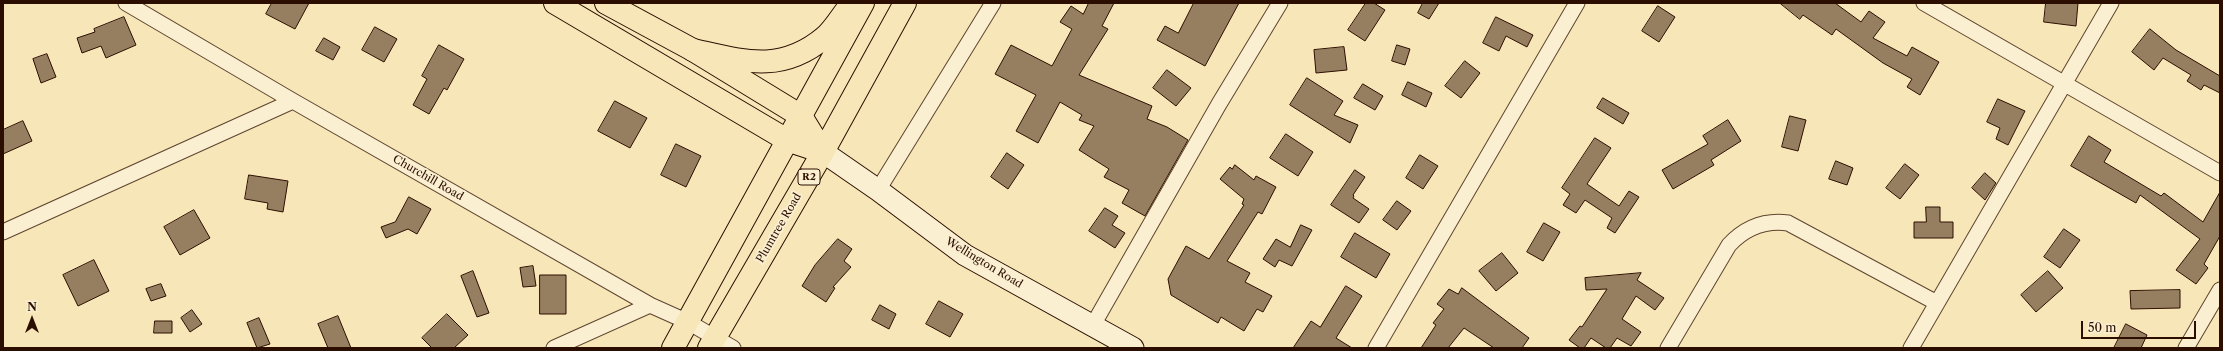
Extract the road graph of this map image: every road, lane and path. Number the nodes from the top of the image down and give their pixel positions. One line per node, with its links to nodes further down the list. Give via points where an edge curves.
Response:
1 (126, 3): 14 (street, Churchill Road)
2 (555, 3): 16 (main road)
3 (606, 3): 12 (main road)
4 (853, 3): 12 (main road, via 826,36 802,54 777,60 748,62)
5 (863, 3): 15 (main road)
6 (905, 3): 17 (main road, Plumtree Road / R2)
7 (993, 3): 19 (street)
8 (1280, 3): 25 (street, via 1219,104)
9 (1577, 3): 30 (street)
10 (1924, 3): 13 (street)
11 (2111, 3): 13 (street)
12 (693, 50): 15 (main road)
13 (2065, 83): 18 (street); 22 (street)
14 (293, 101): 20 (street); 23 (street, Churchill Road)
15 (801, 116): 16 (main road); 17 (main road)
16 (787, 140): 17 (main road); 24 (main road)
17 (823, 152): 19 (main road, Wellington Road); 26 (main road, Plumtree Road / R2)
18 (2220, 173)
19 (878, 190): 25 (main road, Wellington Road, via 965,255)
20 (3, 232)
21 (2220, 290): 33 (street)
22 (1937, 303): 31 (street, via 1788,223 1764,223 1739,235 1729,245); 32 (street)
23 (650, 305): 24 (street, Churchill Road); 27 (street)
24 (688, 322): 26 (street, Churchill Road); 28 (main road)
25 (1093, 325): 29 (main road, Wellington Road)
26 (719, 345)
27 (554, 348)
28 (673, 348)
29 (1133, 348)
30 (1376, 348)
31 (1668, 348)
32 (1911, 348)
33 (2186, 348)

